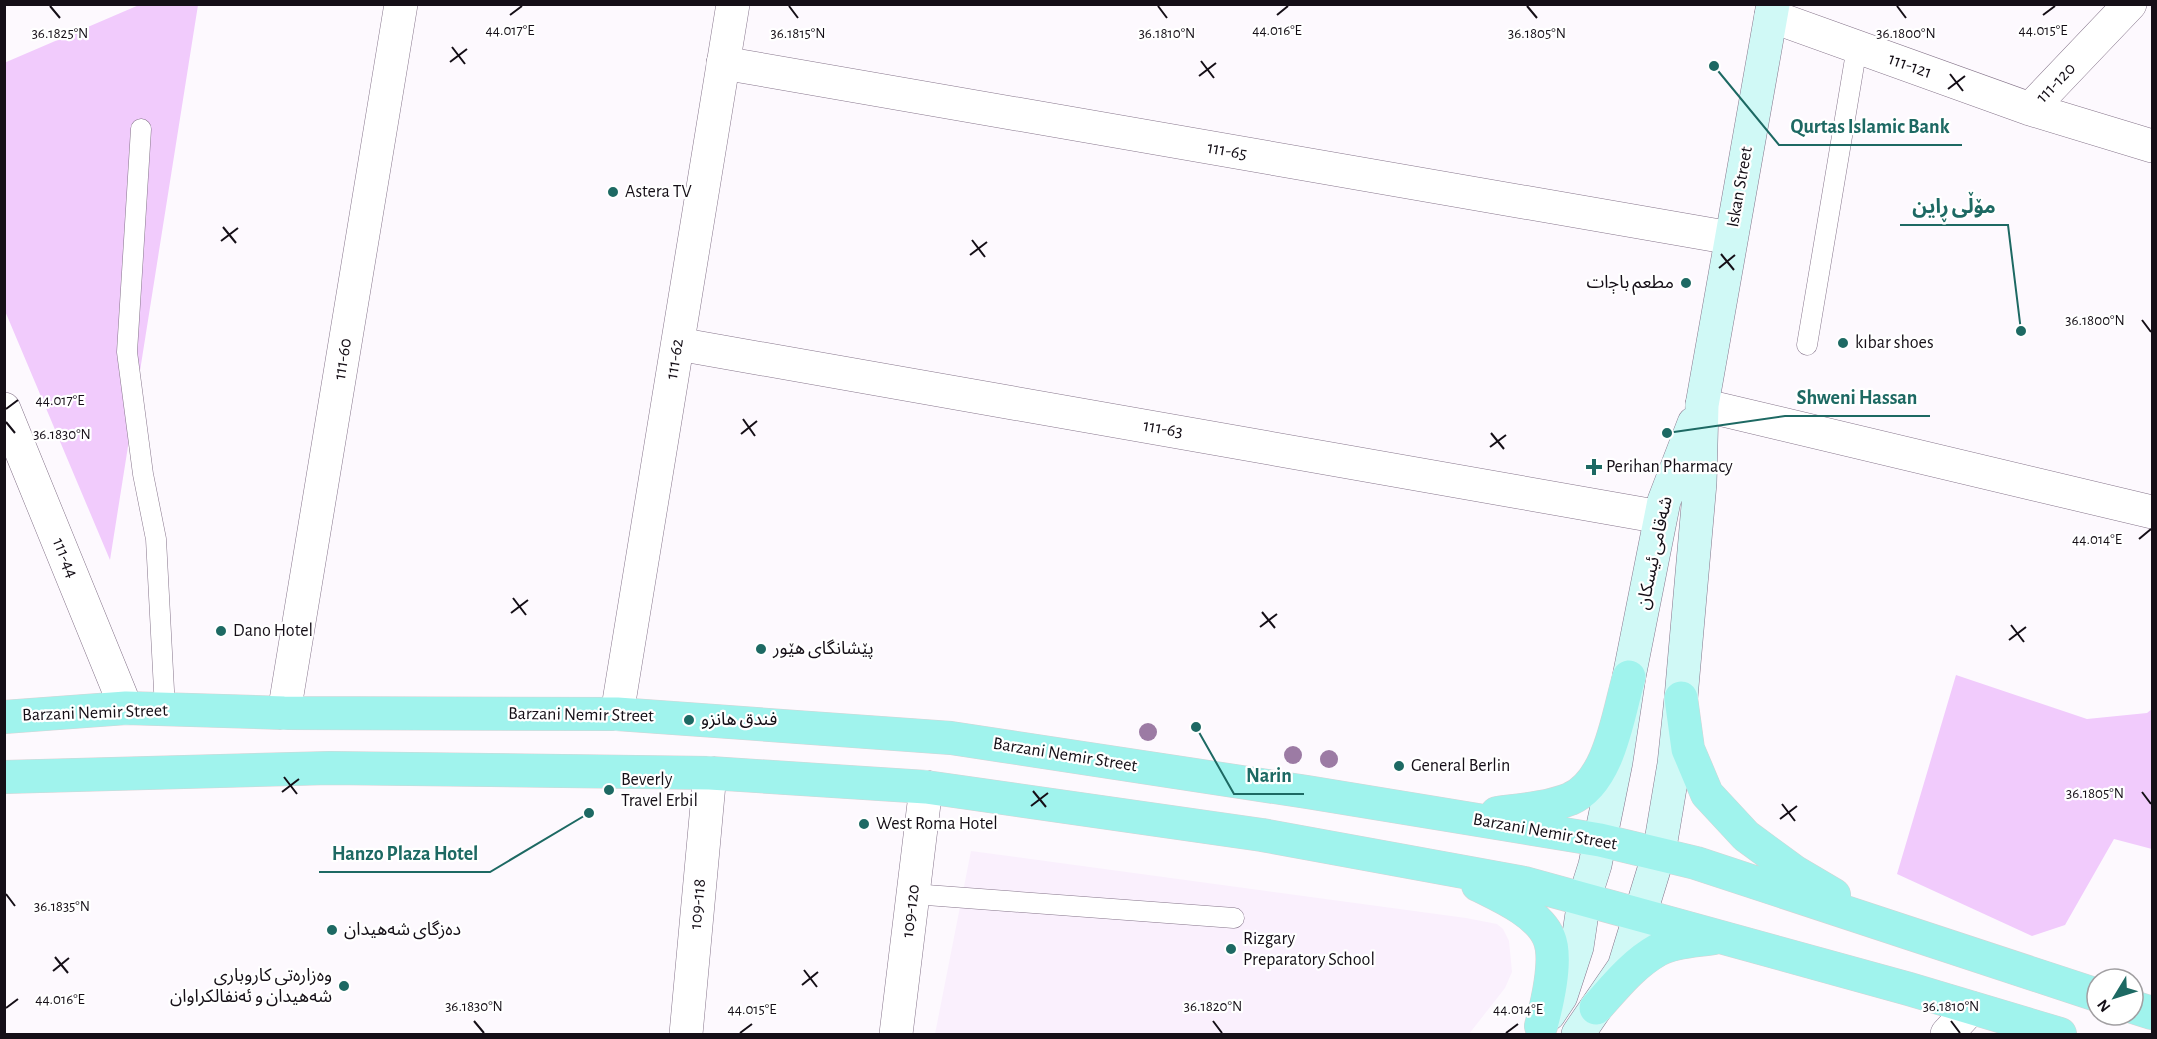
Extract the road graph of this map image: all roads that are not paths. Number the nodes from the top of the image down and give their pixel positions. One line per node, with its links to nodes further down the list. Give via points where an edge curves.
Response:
1 (401, 4): 21 (street, 111-60)
2 (733, 4): 6 (street, 111-62)
3 (2130, 4): 7 (street, 111-120)
4 (1772, 10): 5 (street, 111-121); 10 (main road, Iskan Street)
5 (1857, 47): 7 (street, 111-121); 12 (lane)
6 (723, 63): 10 (street, 111-65); 11 (street, 111-62)
7 (2030, 109): 9 (street, 111-121)
8 (141, 129): 20 (lane, via 128,352 143,474 156,539)
9 (2152, 146)
10 (1731, 238): 13 (main road, Iskan Street)
11 (678, 344): 16 (street, 111-63); 22 (street, 111-62)
12 (1807, 345)
13 (1702, 405): 15 (street); 17 (main road, شەقامی ئیسکان, via 1664,501); 18 (main road, شەقامی ئیسکان, via 1700,483)
14 (4, 409): 19 (street, 111-44)
15 (2152, 512)
16 (1649, 515)
17 (1629, 677): 27 (main road, via 1608,755 1588,786 1571,798 1537,807); 28 (main road, شەقامی ئیسکان)
18 (1681, 698): 29 (main road, شەقامی ئیسکان); 35 (main road, via 1688,749 1707,794 1746,837)
19 (126, 708): 20 (main road, Barzani Nemir Street); 23 (main road, Barzani Nemir Street)
20 (165, 710): 21 (main road, Barzani Nemir Street)
21 (284, 713): 22 (main road, Barzani Nemir Street)
22 (617, 714): 27 (main road, Barzani Nemir Street, via 951,738)
23 (4, 717)
24 (710, 774): 25 (main road, via 330,768); 26 (main road); 41 (street, 109-118)
25 (4, 777)
26 (926, 787): 30 (main road, via 1262,835); 31 (street, 109-120)
27 (1465, 818): 28 (main road, Barzani Nemir Street)
28 (1598, 853): 29 (main road, Barzani Nemir Street); 32 (main road, شەقامی ئیسکان)
29 (1659, 853): 33 (main road, شەقامی ئیسکان); 35 (main road, Barzani Nemir Street)
30 (1411, 862): 32 (main road, via 1524,883); 40 (main road, via 1478,885 1513,902 1535,919 1549,937 1550,993)
31 (913, 894): 34 (lane); 42 (street, 109-120)
32 (1584, 900): 33 (main road); 40 (main road, شەقامی ئیسکان, via 1577,947 1561,996)
33 (1641, 914): 36 (main road); 38 (main road, شەقامی ئیسکان, via 1624,967)
34 (1234, 918)
35 (1881, 925): 37 (main road, Barzani Nemir Street)
36 (1720, 938): 38 (main road, via 1659,950 1628,973); 39 (main road)
37 (2085, 991)
38 (1596, 1008): 43 (main road, شەقامی ئیسکان)
39 (1971, 1008): 44 (street); 45 (main road)
40 (1539, 1030)
41 (686, 1035)
42 (896, 1035)
43 (1578, 1035)
44 (1947, 1035)
45 (2060, 1035)

